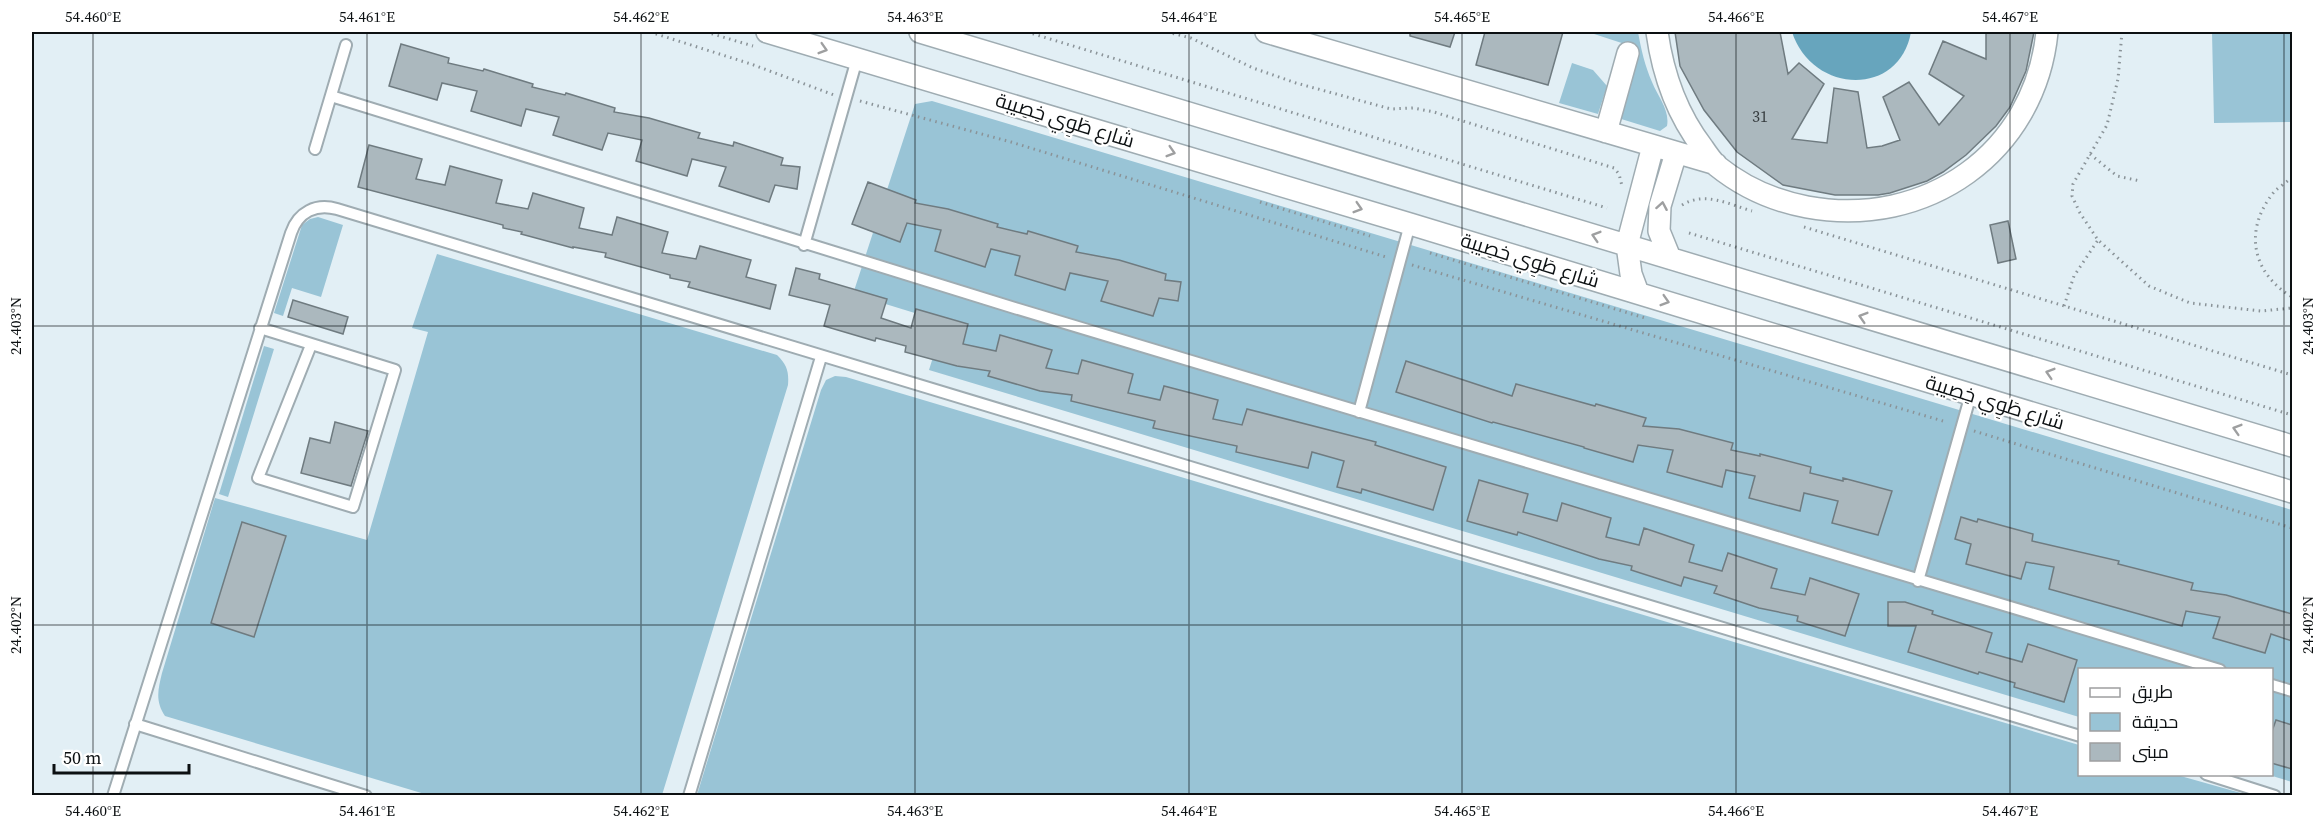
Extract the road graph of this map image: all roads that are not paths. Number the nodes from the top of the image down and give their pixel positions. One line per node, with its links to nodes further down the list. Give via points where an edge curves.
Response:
1 (767, 32): 8 (street, شارع طَوِي خِصِيبة, one-way to 8)
2 (920, 32): 17 (street, one-way to 2)
3 (1266, 32): 10 (street)
4 (1657, 32): 14 (street, via 1660,59 1672,98 1691,133)
5 (2047, 32): 14 (street, via 2038,78 2009,132 1965,176 1911,202 1882,209 1823,210 1766,195)
6 (346, 45): 9 (lane)
7 (1628, 53): 10 (street)
8 (857, 59): 15 (street, شارع طَوِي خِصِيبة, one-way to 15); 16 (lane)
9 (331, 96): 12 (lane); 16 (lane)
10 (1606, 132): 11 (street)
11 (1653, 147): 13 (street); 17 (street)
12 (315, 149)
13 (1676, 153): 14 (street); 18 (street, via 1660,206 1659,231)
14 (1716, 164)
15 (1410, 224): 19 (street, شارع طَوِي خِصِيبة); 24 (lane)
16 (804, 245): 24 (lane)
17 (1627, 245): 18 (street); 19 (street)
18 (1670, 258): 25 (street, one-way to 18)
19 (1638, 293): 23 (street, شارع طَوِي خِصِيبة, one-way to 23)
20 (260, 328): 21 (lane); 22 (lane, via 293,226 309,210 330,207); 31 (lane)
21 (311, 345): 21 (lane, via 395,370 353,507 258,478)
22 (821, 357): 32 (lane); 36 (lane)
23 (1971, 394): 26 (street, شارع طَوِي خِصِيبة); 27 (lane)
24 (1359, 412): 27 (lane)
25 (2292, 446)
26 (2292, 492)
27 (1918, 581): 28 (lane)
28 (2217, 668)
29 (2273, 686): 30 (lane)
30 (2292, 691)
31 (135, 724): 34 (lane); 35 (lane)
32 (2078, 736)
33 (2213, 776): 37 (lane)
34 (114, 795)
35 (366, 795)
36 (689, 795)
37 (2275, 795)

